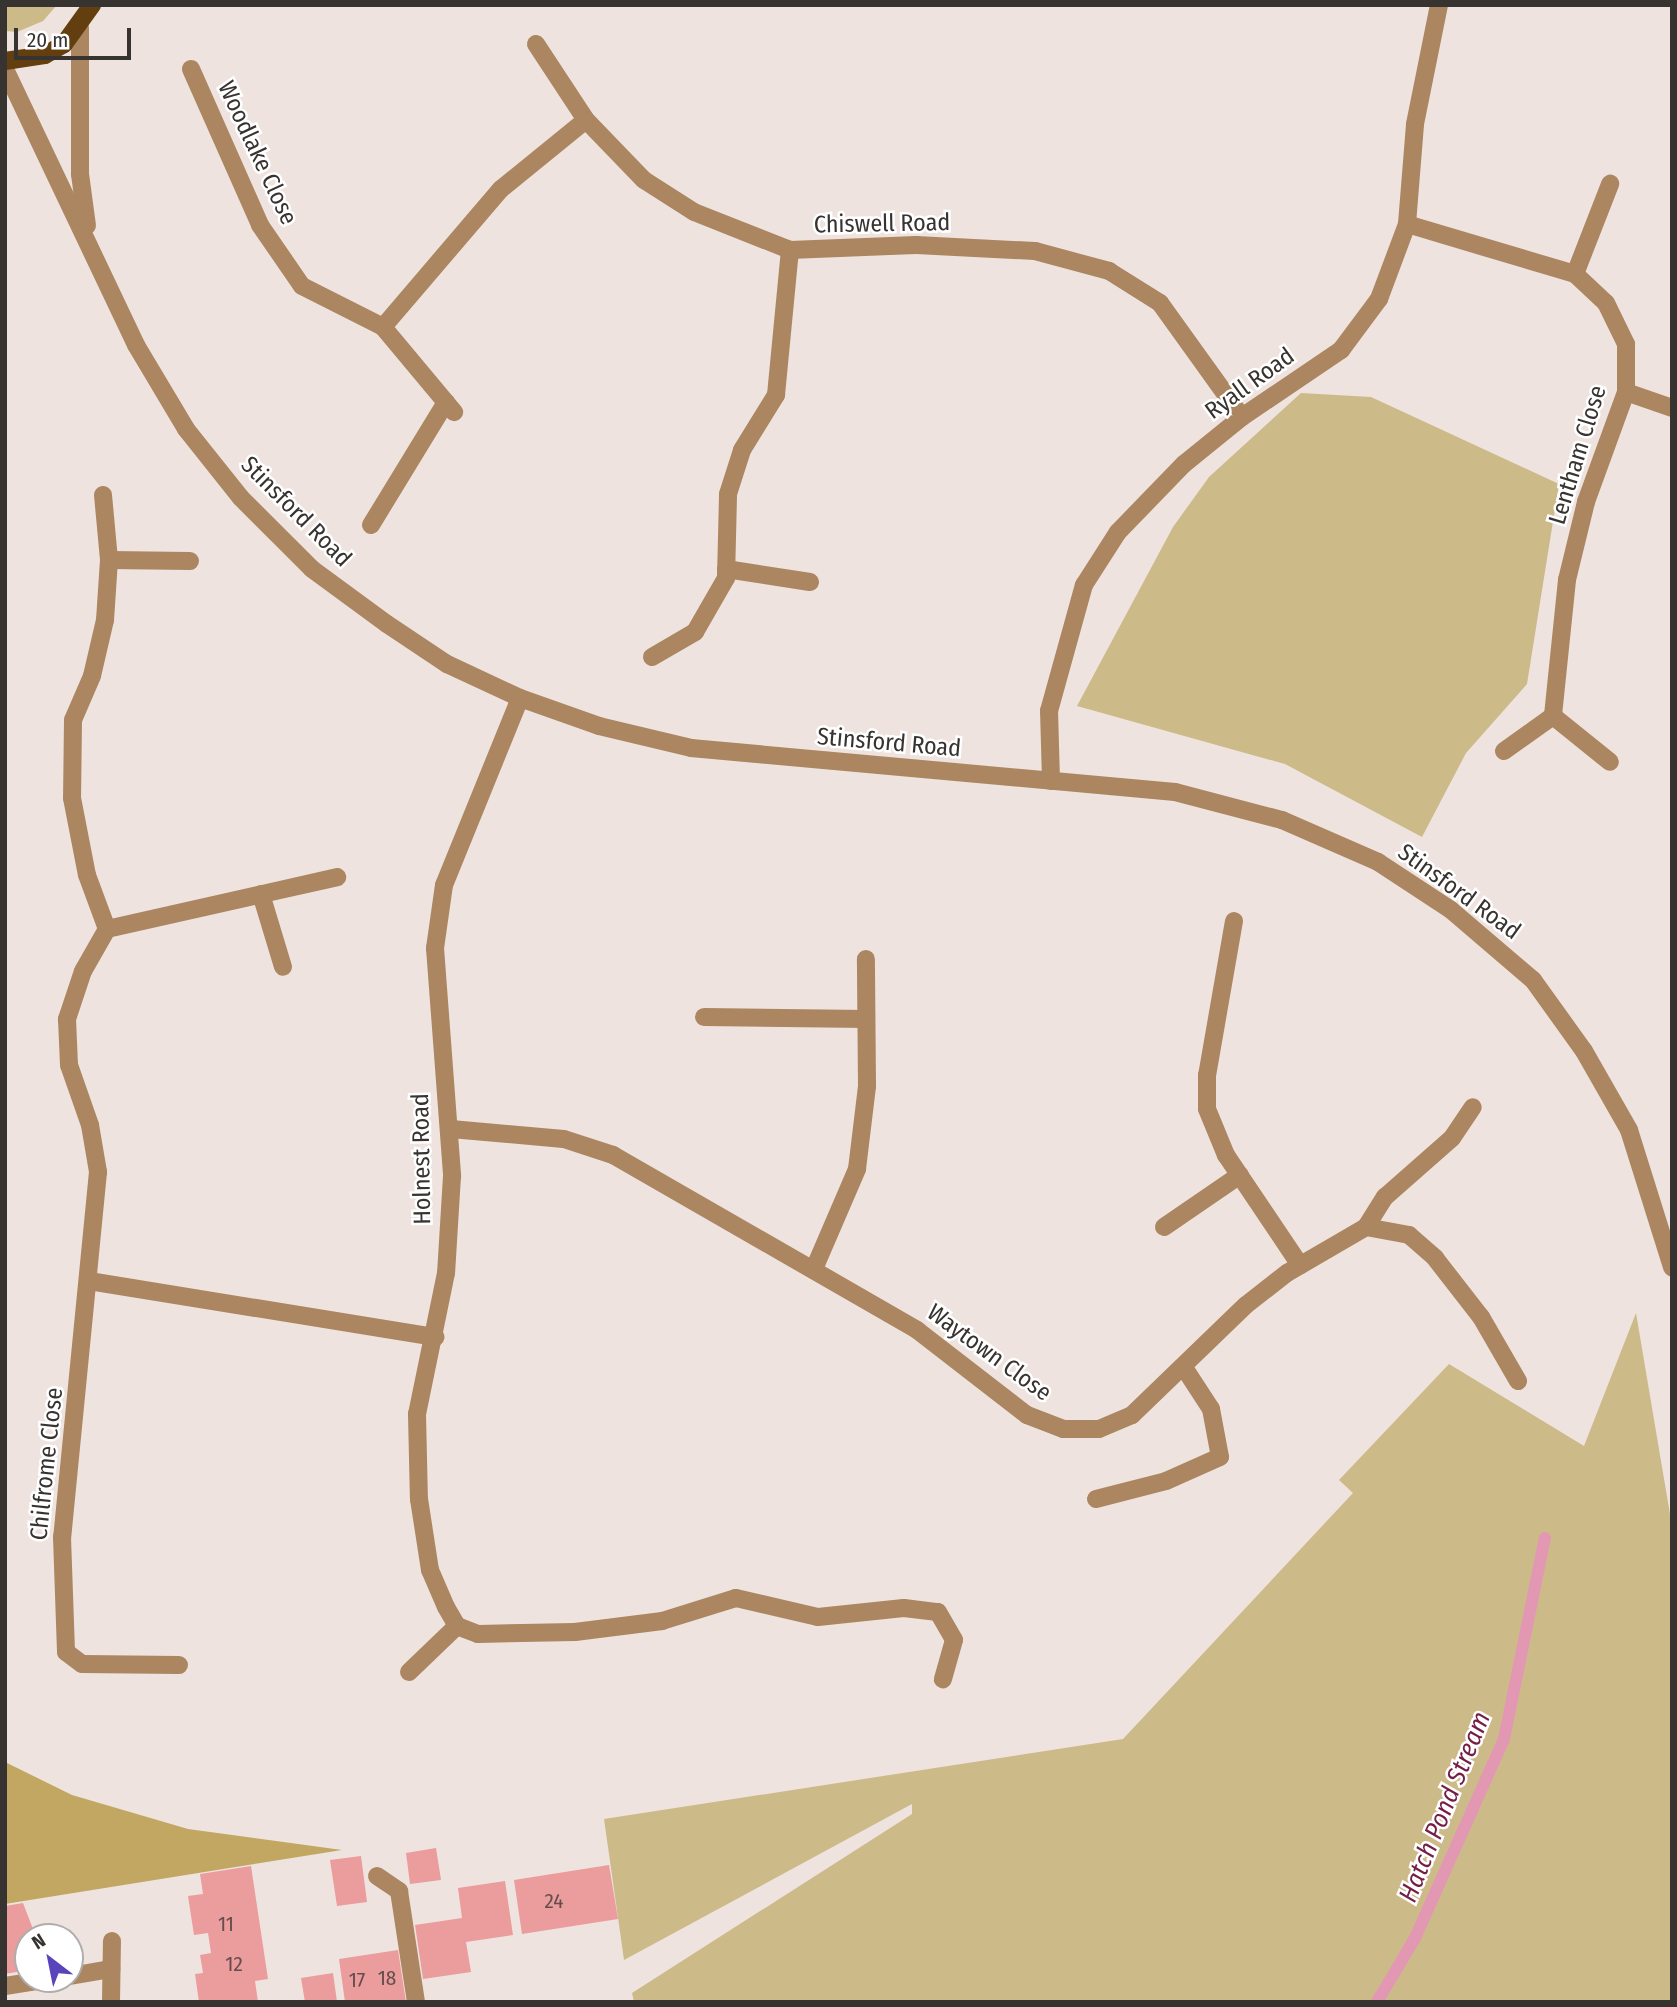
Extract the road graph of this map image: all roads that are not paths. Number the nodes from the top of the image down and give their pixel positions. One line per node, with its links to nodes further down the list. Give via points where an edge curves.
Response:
1 (92, 5): 3 (main road)
2 (1439, 5): 10 (street, Ryall Road, via 1415,124)
3 (80, 28): 5 (main road, via 46,55); 11 (street, Stinsford Road, via 80,174)
4 (536, 44): 8 (street, Chiswell Road)
5 (5, 61)
6 (5, 69): 11 (street, Stinsford Road)
7 (191, 69): 14 (street, Woodlake Close, via 260,225 302,286)
8 (586, 120): 12 (street, Chiswell Road, via 644,180 694,212); 14 (street, via 501,189)
9 (1610, 184): 13 (street)
10 (1408, 224): 13 (street, Lentham Close); 17 (street, Ryall Road, via 1379,299 1340,350)
11 (89, 240): 25 (street, Stinsford Road, via 136,345 186,429 241,498 312,569 387,624 447,664)
12 (790, 250): 17 (street, Chiswell Road, via 916,245 1035,251 1109,271 1160,303); 22 (street, via 776,395 742,450 728,494)
13 (1575, 274): 15 (street, Lentham Close, via 1606,303 1626,344)
14 (383, 327): 19 (street, Woodlake Close, via 450,407)
15 (1626, 392): 16 (street); 26 (street, Lentham Close, via 1586,502 1567,580)
16 (1672, 408)
17 (1242, 417): 29 (street, Ryall Road, via 1184,464 1118,532 1084,584 1049,711)
18 (103, 495): 20 (street)
19 (371, 525)
20 (109, 560): 21 (street); 33 (street, via 92,676 73,720 72,798 87,875)
21 (190, 561)
22 (726, 569): 23 (street); 24 (street, via 695,632)
23 (810, 582)
24 (652, 657)
25 (520, 698): 29 (street, Stinsford Road, via 599,726 691,748); 39 (street, Holnest Road, via 443,885 435,948)
26 (1553, 716): 27 (street); 28 (street)
27 (1504, 751)
28 (1610, 762)
29 (1051, 781): 44 (street, Stinsford Road, via 1175,792 1282,820 1378,862 1451,910 1533,980 1584,1051 1629,1130)
30 (337, 877): 31 (street)
31 (261, 894): 33 (street); 35 (street)
32 (1234, 921): 40 (street, via 1207,1075 1207,1109)
33 (107, 929): 46 (street, Chilfrome Close, via 83,971 67,1019 69,1065 90,1125 98,1172)
34 (866, 959): 37 (street)
35 (283, 967)
36 (704, 1017): 37 (street)
37 (866, 1019): 45 (street, via 867,1086 857,1169)
38 (1473, 1107): 42 (street, Waytown Close, via 1452,1138 1385,1197)
39 (451, 1129): 45 (street, Waytown Close, via 564,1139 613,1155); 47 (street, Holnest Road, via 446,1273)
40 (1240, 1175): 41 (street); 43 (street)
41 (1164, 1227)
42 (1366, 1227): 43 (street, Waytown Close); 49 (street, via 1409,1235 1435,1258 1481,1317)
43 (1300, 1265): 48 (street, Waytown Close, via 1246,1305)
44 (1672, 1267)
45 (814, 1269): 48 (street, Waytown Close, via 917,1329 1027,1415 1063,1429 1099,1429 1132,1415)
46 (89, 1281): 47 (street); 52 (street, Chilfrome Close, via 62,1537 66,1652 82,1664)
47 (435, 1337): 51 (street, Holnest Road, via 417,1414 419,1499 430,1570)
48 (1183, 1366): 50 (street, via 1210,1409 1220,1457 1166,1481)
49 (1518, 1381)
50 (1096, 1499)
51 (457, 1626): 53 (street); 54 (street, via 478,1634 575,1632 662,1621 736,1598 818,1617 904,1608 938,1612 954,1640)
52 (179, 1665)
53 (409, 1672)
54 (943, 1679)
55 (377, 1876): 60 (street, via 399,1891)
56 (112, 1941): 57 (street)
57 (111, 1969): 58 (street); 59 (street)
58 (84, 1974)
59 (111, 2002)
60 (416, 2002)

